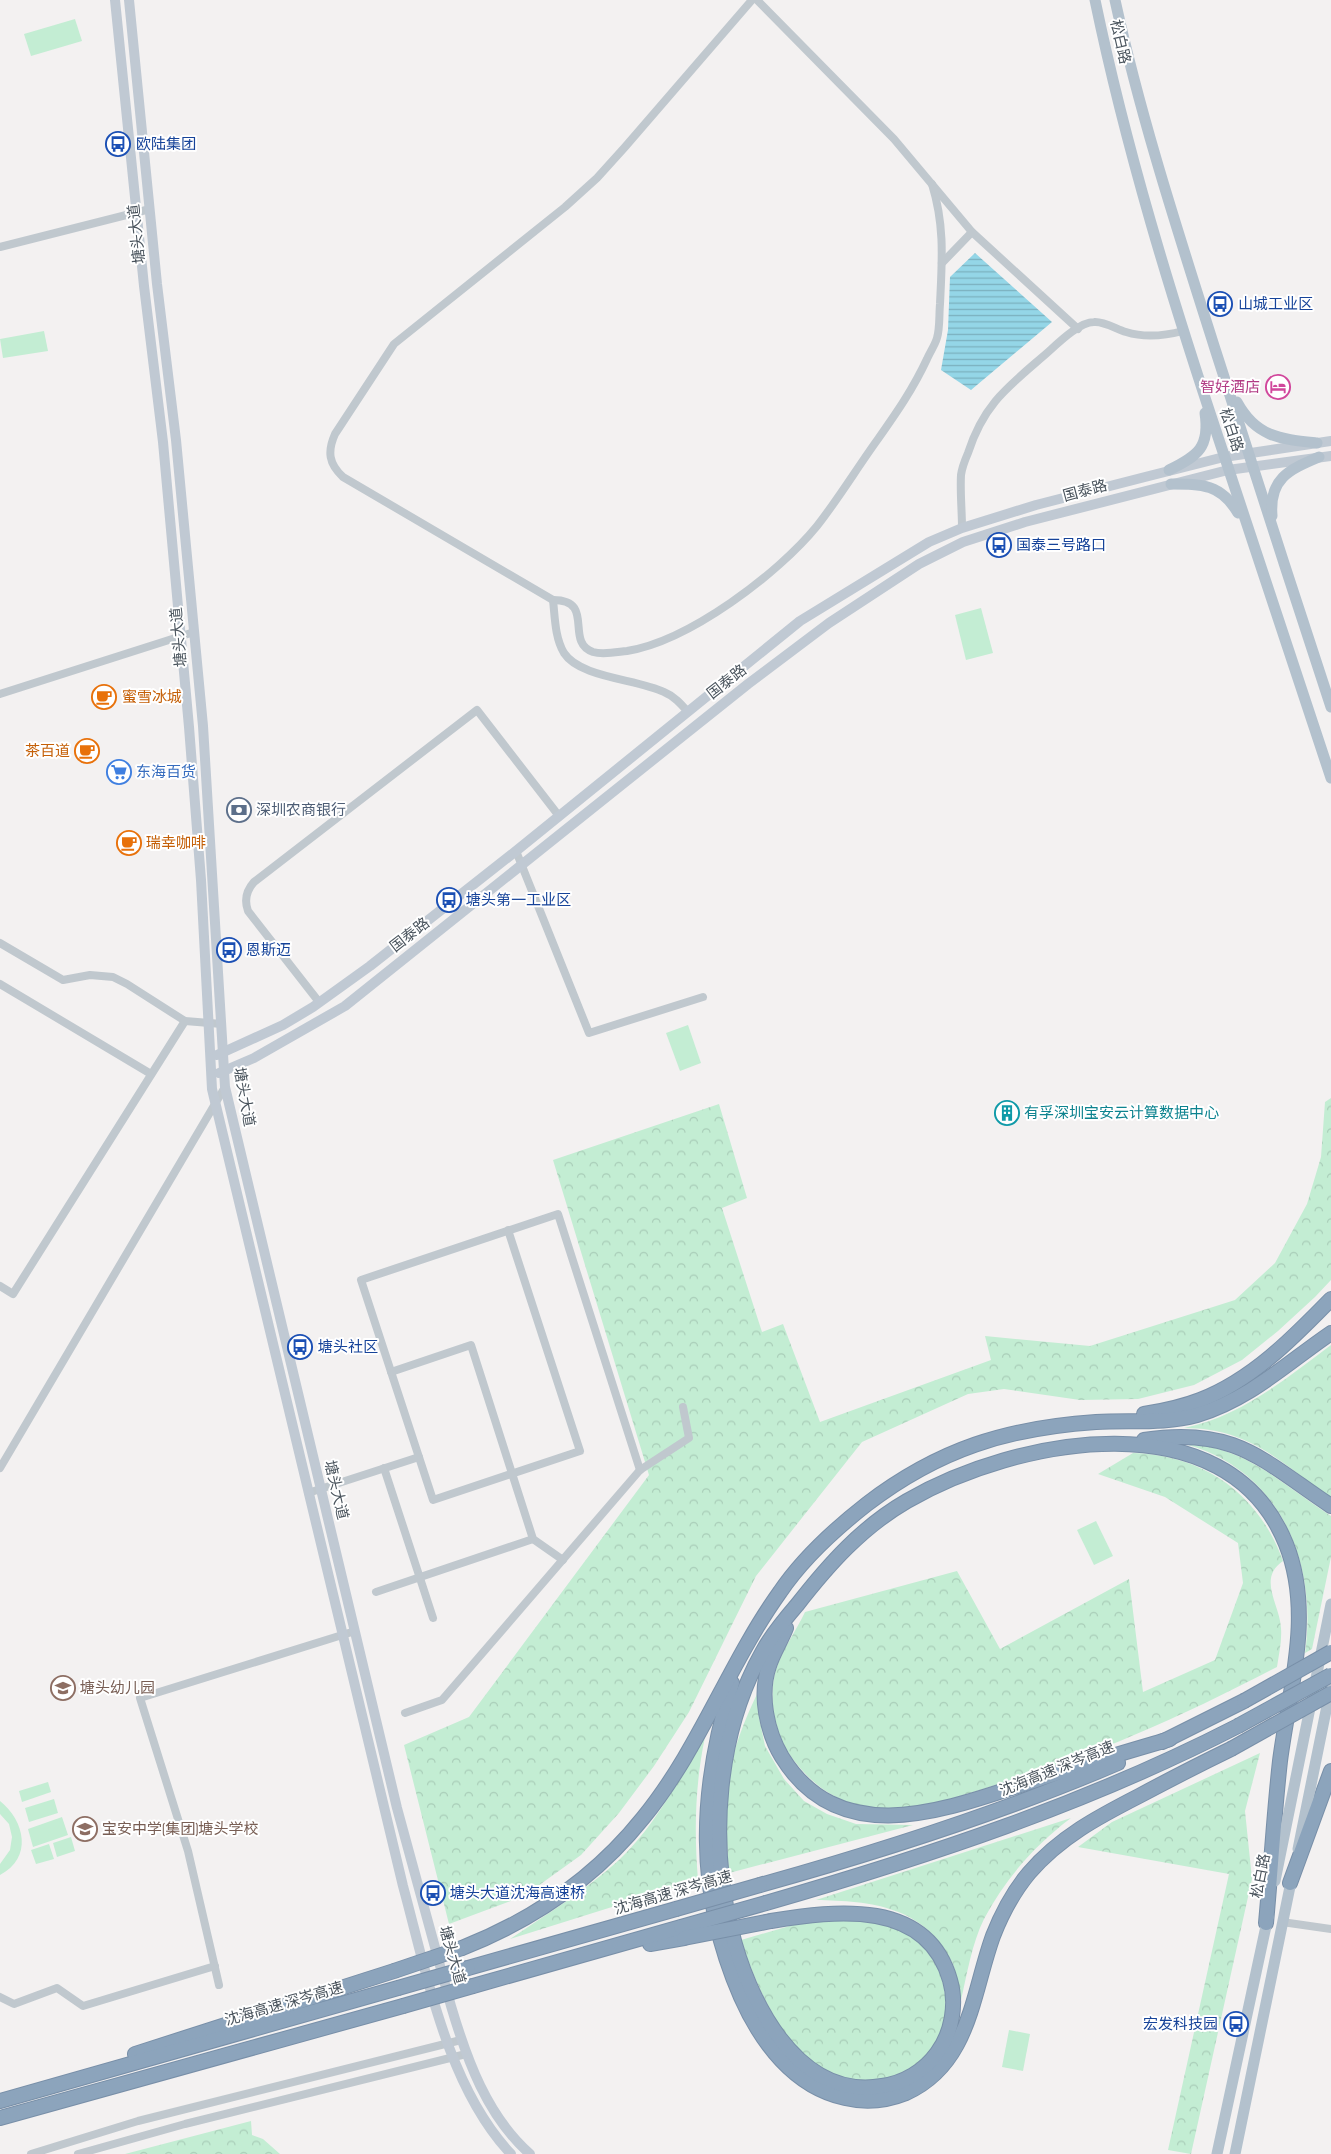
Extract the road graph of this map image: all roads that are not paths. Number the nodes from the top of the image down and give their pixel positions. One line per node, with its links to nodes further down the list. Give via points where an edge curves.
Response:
1 (115, 0): 9 (main road, 塘头大道)
2 (129, 0): 8 (main road, 塘头大道)
3 (752, 0): 29 (street, via 597,178 394,344 330,445 334,469 343,477)
4 (757, 0): 7 (street, via 894,139)
5 (1095, 0): 14 (main road, 松白路, via 1124,121)
6 (1115, 0): 16 (main road, 松白路, via 1162,180)
7 (932, 184): 10 (street); 12 (street, via 941,215)
8 (150, 209): 9 (street); 30 (main road, 塘头大道)
9 (137, 213): 11 (street); 31 (main road, 塘头大道)
10 (972, 232): 12 (street); 13 (street)
11 (0, 247)
12 (942, 263): 29 (street, via 937,338 913,389 816,526 776,567 730,603 682,633 628,651 592,652 580,639 575,608 569,603)
13 (1078, 329): 14 (street, via 1092,322 1136,334 1169,335); 27 (street, via 1060,340 998,396 982,418 961,473)
14 (1183, 331): 15 (main road, 松白路)
15 (1199, 379): 20 (main road, 松白路); 23 (main road, via 1206,423 1205,441 1193,457)
16 (1226, 381): 18 (main road, via 1241,410 1260,430 1279,438); 19 (main road, 松白路)
17 (1331, 441): 18 (main road, 国泰路)
18 (1317, 443): 19 (main road, 国泰路)
19 (1248, 452): 20 (main road, 国泰路); 22 (main road, 松白路)
20 (1224, 457): 23 (main road, 国泰路); 24 (main road, 松白路)
21 (1325, 457): 22 (main road, 国泰路); 28 (main road, via 1289,471 1280,479 1272,497)
22 (1252, 466): 24 (main road, 国泰路); 28 (main road, 松白路)
23 (1169, 470): 27 (main road, 国泰路)
24 (1228, 470): 25 (main road, 国泰路); 26 (main road, 松白路)
25 (1171, 484): 26 (main road, via 1197,484 1218,490 1234,506); 38 (main road, 国泰路, via 1025,522 963,542 919,564 829,622)
26 (1246, 527): 35 (main road, 松白路)
27 (962, 528): 34 (main road, 国泰路, via 929,542 800,621)
28 (1274, 533): 33 (main road, 松白路)
29 (553, 600): 34 (street, via 558,640 565,654 577,665 665,692)
30 (194, 632): 31 (street); 45 (main road, 塘头大道)
31 (181, 637): 32 (street); 44 (main road, 塘头大道, via 201,880)
32 (0, 694)
33 (1331, 707)
34 (688, 712): 36 (main road, 国泰路)
35 (1331, 778)
36 (559, 816): 37 (main road, 国泰路); 42 (street, via 477,710 269,870 247,892 248,911)
37 (516, 851): 38 (street); 42 (main road, 国泰路)
38 (522, 865): 41 (street, via 589,1033); 48 (main road, 国泰路, via 344,1006 254,1058)
39 (0, 943): 43 (street, via 62,980 90,975 113,977)
40 (0, 984): 49 (street)
41 (703, 997)
42 (320, 1002): 46 (main road, 国泰路, via 283,1025)
43 (185, 1021): 44 (street); 49 (street)
44 (208, 1024): 45 (street); 47 (main road, 塘头大道)
45 (222, 1024): 46 (main road, 塘头大道)
46 (222, 1054): 47 (main road, 国泰路); 48 (main road, 塘头大道)
47 (209, 1056): 50 (main road, 塘头大道)
48 (223, 1072): 50 (main road, 国泰路); 51 (main road, 塘头大道)
49 (151, 1074): 54 (street, via 14,1294)
50 (210, 1074): 52 (main road, 塘头大道)
51 (225, 1087): 52 (street); 66 (main road, 塘头大道)
52 (215, 1105): 62 (street); 67 (main road, 塘头大道)
53 (508, 1230): 57 (street, via 360,1280); 64 (street, via 558,1214); 65 (street, via 580,1451)
54 (0, 1286)
55 (1331, 1299): 59 (highway, via 1261,1364 1224,1389 1182,1406)
56 (1331, 1333): 59 (highway, via 1255,1389 1213,1409 1172,1420)
57 (391, 1372): 61 (street); 65 (street, via 471,1345)
58 (683, 1407): 64 (street, via 689,1438)
59 (1119, 1421): 79 (highway, via 1050,1426 990,1438 948,1454 895,1484 851,1517 801,1566 768,1609)
60 (1122, 1444): 68 (highway, via 1172,1437 1213,1439 1247,1450); 73 (highway, via 1042,1452 993,1464 940,1483 895,1508 856,1538); 88 (highway, via 1149,1445 1193,1455 1228,1473 1270,1514 1291,1557 1298,1596 1298,1641 1280,1759)
61 (419, 1457): 63 (street); 65 (street, via 433,1500)
62 (0, 1468)
63 (384, 1468): 66 (street); 71 (street)
64 (640, 1470): 70 (street)
65 (512, 1473): 69 (street)
66 (320, 1489): 67 (street); 76 (main road, 塘头大道)
67 (308, 1493): 77 (main road, 塘头大道)
68 (1331, 1506)
69 (533, 1539): 70 (street); 71 (street)
70 (562, 1560): 83 (street, via 442,1700)
71 (420, 1577): 72 (street); 75 (street)
72 (376, 1592)
73 (799, 1602): 84 (highway, via 769,1666 765,1684 767,1719 779,1752 798,1778 810,1790 842,1808 863,1815 883,1816 932,1811); 90 (highway, bridge, via 762,1652 732,1732 725,1766 719,1813 720,1870 734,1942 754,1996 774,2029 795,2056 820,2075 848,2086 885,2086 920,2070 945,2041 951,2024 949,1975 931,1944 903,1924 883,1917 840,1912 771,1921)
74 (1331, 1604): 88 (main road, 松白路)
75 (433, 1618)
76 (355, 1631): 77 (street); 94 (main road, 塘头大道, via 416,1882)
77 (342, 1635): 91 (street, via 140,1698 188,1851); 95 (main road, 塘头大道, via 403,1886)
78 (1331, 1652): 84 (highway, 沈海高速 深岑高速, bridge)
79 (740, 1658): 82 (highway, bridge, via 717,1736 706,1815 708,1873 716,1927 745,2006 776,2055 806,2082 822,2091 854,2100 872,2101 902,2094 927,2081 946,2062 965,2028 1000,1920 1016,1889 1057,1844 1101,1815 1231,1749); 98 (highway, bridge, via 645,1816 609,1856 551,1903 462,1948 162,2044)
80 (1331, 1675): 90 (highway, bridge, via 1238,1726 1119,1782 1008,1827 905,1862 766,1903)
81 (1331, 1686): 86 (main road, 松白路)
82 (1331, 1693)
83 (405, 1713)
84 (1170, 1738): 98 (highway, 沈海高速 深岑高速, bridge, via 1077,1780 989,1814 861,1856)
85 (1331, 1771): 86 (highway)
86 (1290, 1883): 87 (main road, 松白路)
87 (1282, 1922): 89 (street); 106 (main road, 松白路)
88 (1266, 1923): 105 (main road, 松白路)
89 (1331, 1929)
90 (682, 1933): 100 (highway, bridge, via 561,1961)
91 (215, 1966): 92 (street); 93 (street, via 83,2006 57,1988 14,2004)
92 (219, 1985)
93 (0, 1997)
94 (461, 2040): 95 (street); 96 (main road, 塘头大道)
95 (448, 2044): 97 (main road, 塘头大道); 101 (street, via 146,2119)
96 (466, 2054): 97 (street); 104 (main road, 塘头大道, via 492,2110)
97 (453, 2057): 102 (street); 103 (main road, 塘头大道, via 481,2117)
98 (32, 2092): 99 (highway, 沈海高速 深岑高速)
99 (0, 2101)
100 (0, 2118)
101 (31, 2154)
102 (78, 2154)
103 (511, 2154)
104 (530, 2154)
105 (1217, 2154)
106 (1235, 2154)

